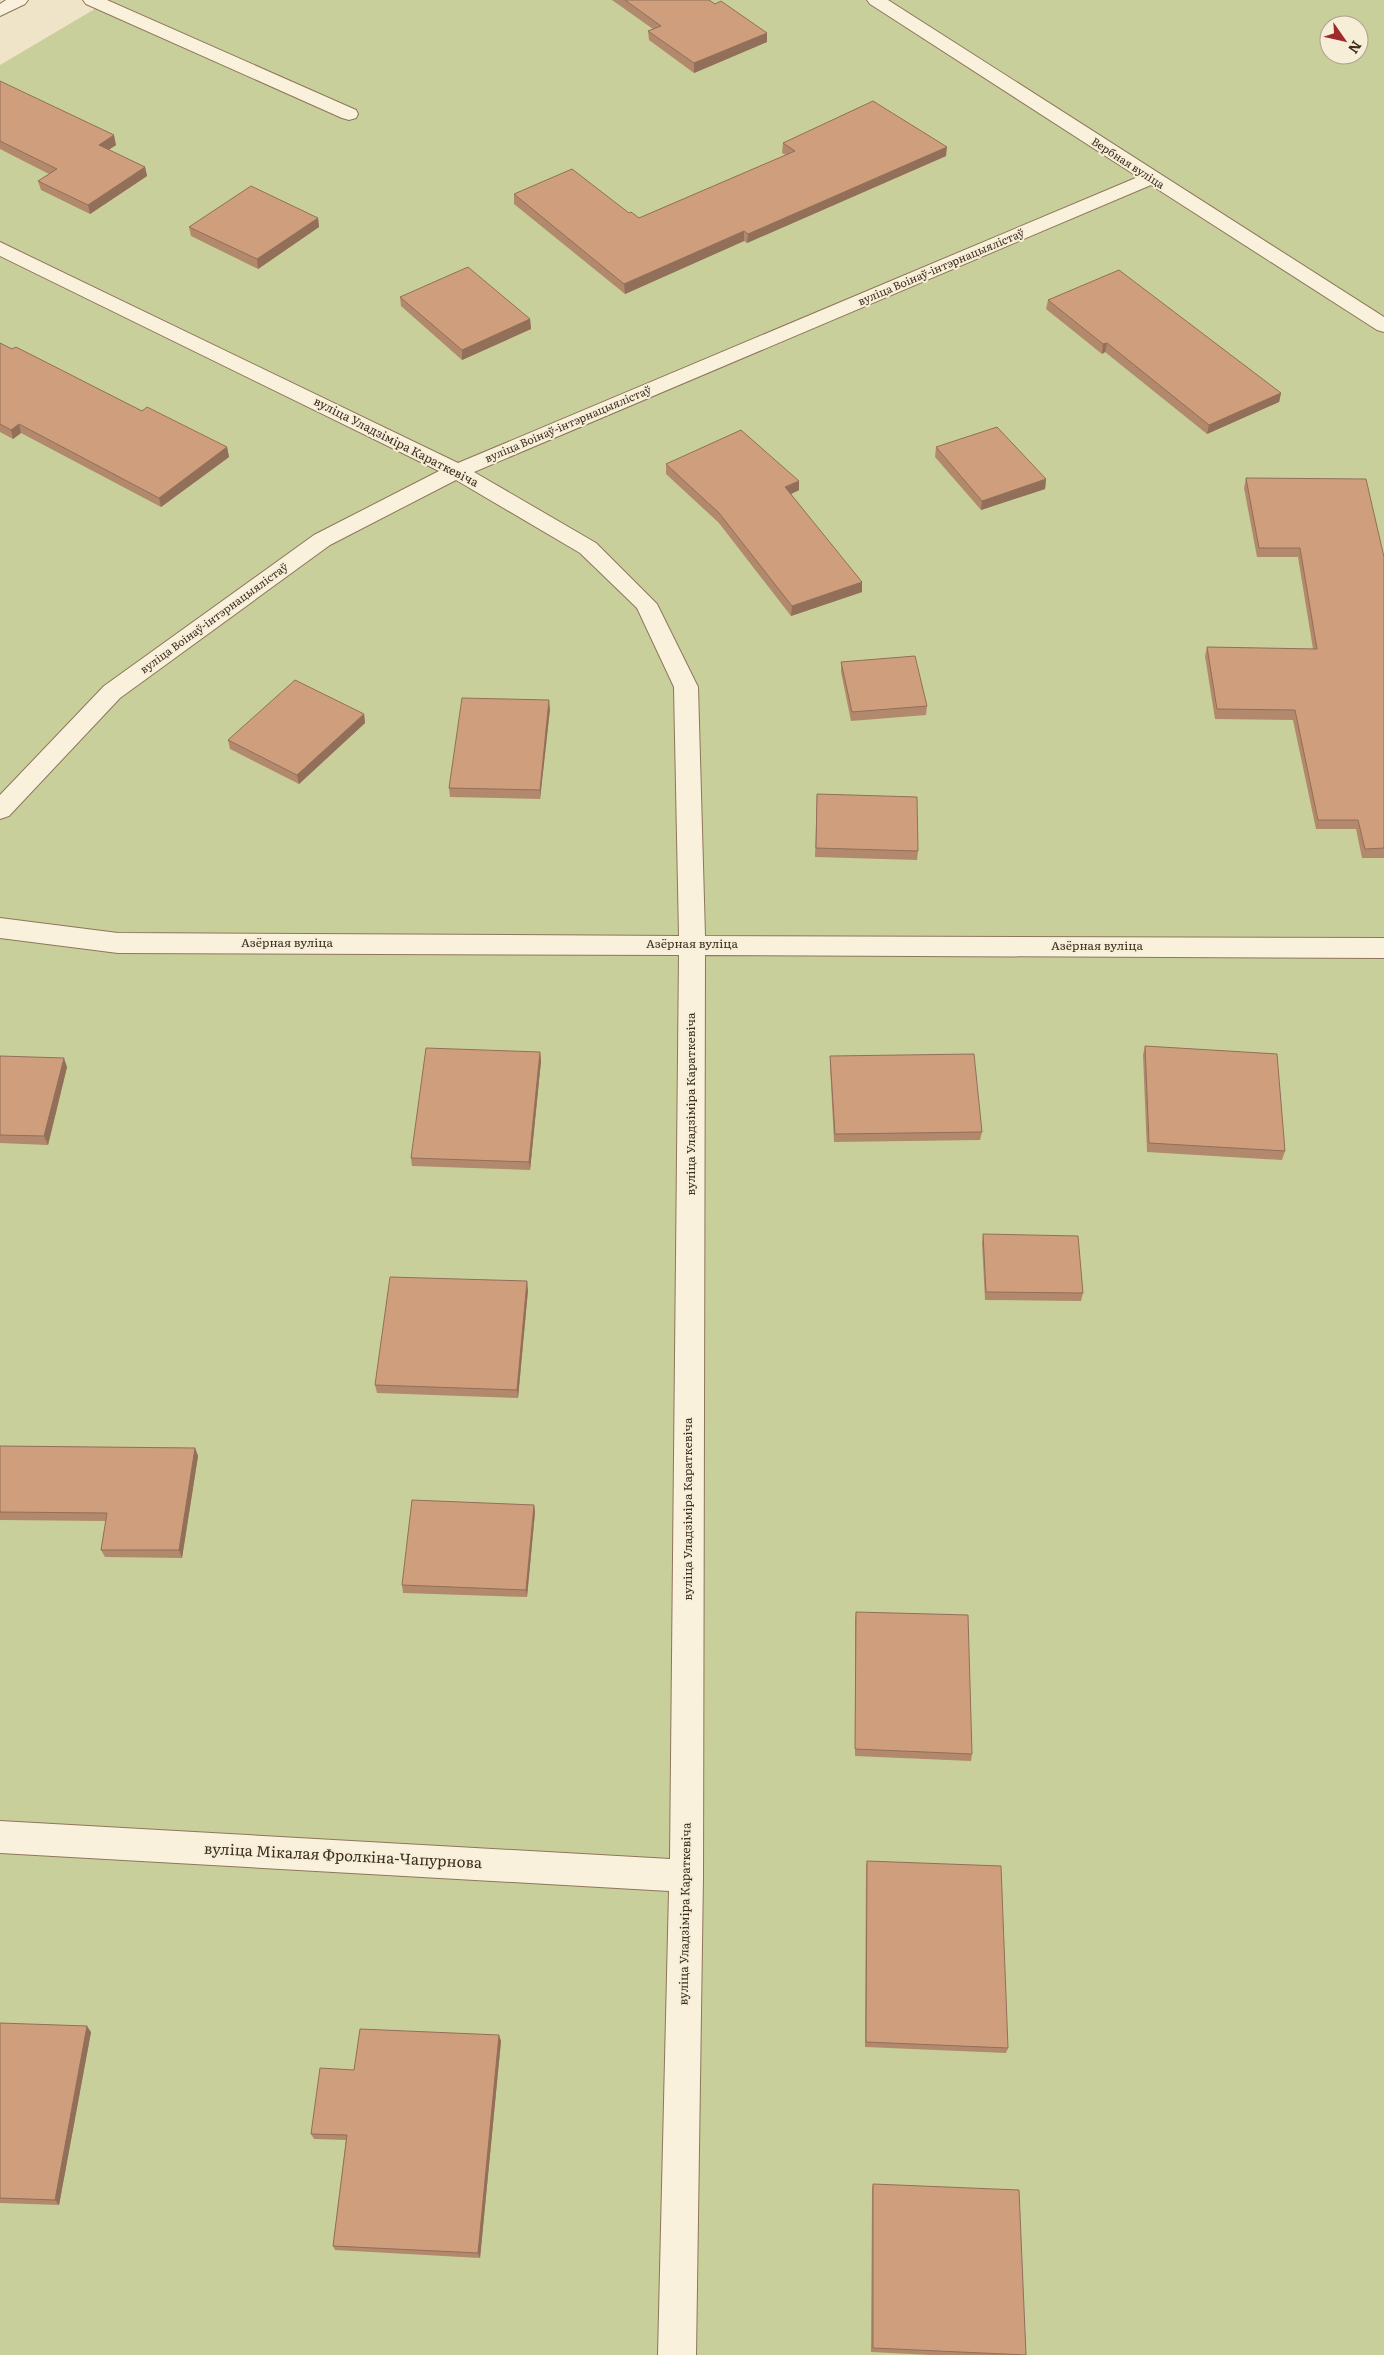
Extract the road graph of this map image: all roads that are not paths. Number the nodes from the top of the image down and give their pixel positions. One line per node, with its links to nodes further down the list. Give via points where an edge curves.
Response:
1 (19, 0): 4 (street)
2 (92, 0): 5 (street)
3 (876, 0): 6 (street, Вербная вуліца)
4 (0, 11)
5 (349, 114)
6 (1151, 178): 8 (street, Вербная вуліца); 9 (street, вуліца Воінаў-інтэрнацыялістаў)
7 (0, 248): 9 (street, вуліца Уладзіміра Караткевіча)
8 (1383, 325)
9 (458, 471): 10 (street, вуліца Воінаў-інтэрнацыялістаў, via 322,540 112,692); 12 (street, вуліца Уладзіміра Караткевіча, via 588,548 646,604 686,687)
10 (0, 810)
11 (0, 928): 12 (street, Азёрная вуліца, via 118,942)
12 (692, 944): 13 (street, Азёрная вуліца); 15 (street, вуліца Уладзіміра Караткевіча)
13 (1384, 948)
14 (0, 1837): 15 (street, вуліца Мікалая Фролкіна-Чапурнова)
15 (686, 1876): 16 (street, вуліца Уладзіміра Караткевіча)
16 (677, 2355)

